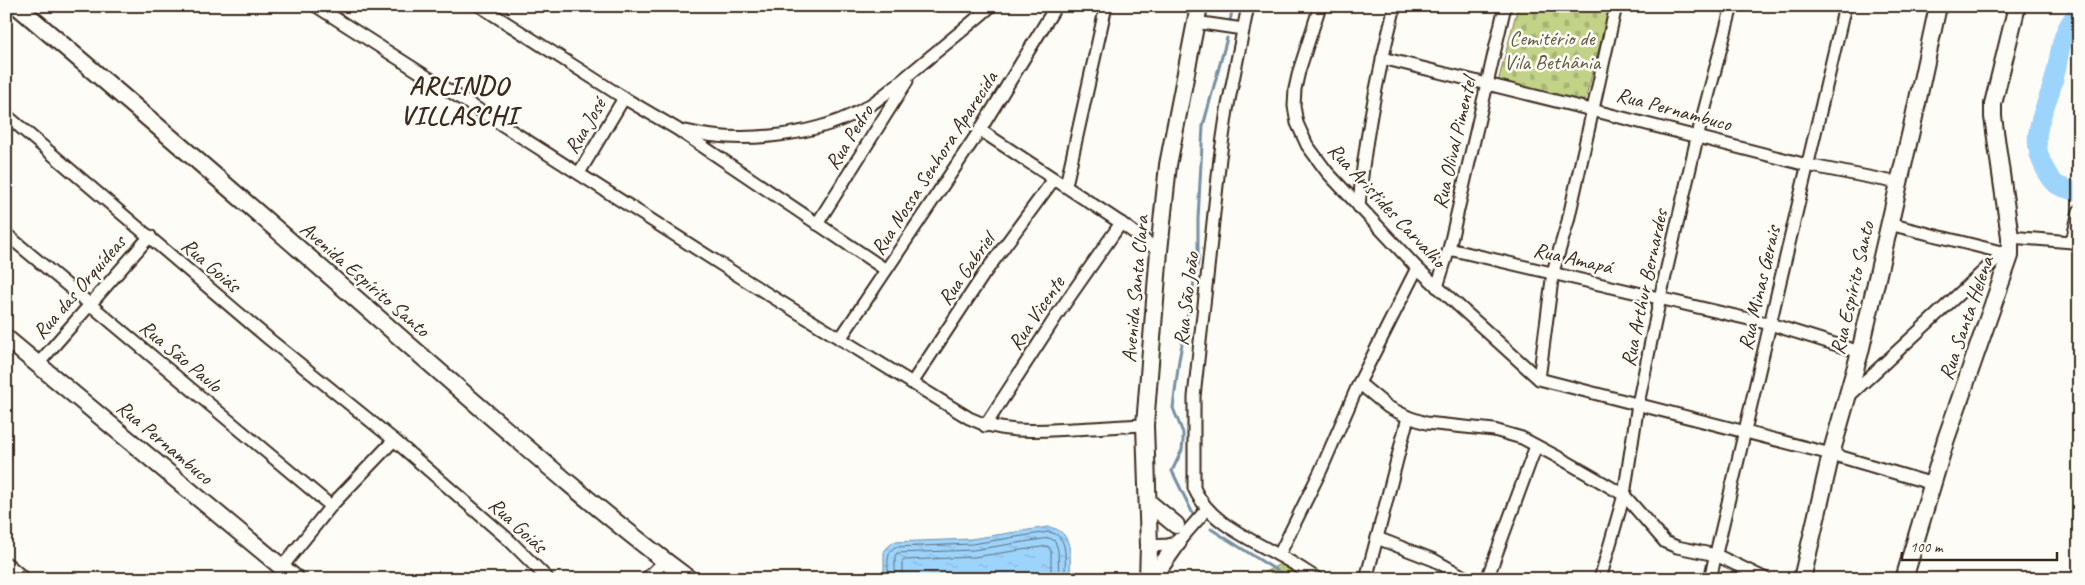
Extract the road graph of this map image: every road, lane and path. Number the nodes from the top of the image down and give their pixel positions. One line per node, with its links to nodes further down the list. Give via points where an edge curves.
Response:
1 (17, 6): 78 (street, Avenida Espírito Santo, via 480,407)
2 (316, 6): 28 (street)
3 (480, 6): 21 (street)
4 (991, 6): 19 (street)
5 (1056, 6): 25 (street, Rua Nossa Senhora Aparecida)
6 (1106, 6): 31 (street)
7 (1248, 6): 17 (street, Rua São João)
8 (1320, 6): 32 (street, Rua Aristides Carvalho, via 1295,89 1297,123 1307,145)
9 (1395, 6): 18 (street)
10 (1505, 6): 20 (street, Rua Olival Pimentel)
11 (1616, 6): 22 (street)
12 (1732, 6): 26 (street, Rua Arthur Bernardes)
13 (1845, 6): 27 (street, Rua Minas Gerais)
14 (1938, 6): 30 (street, Rua Espírito Santo)
15 (2017, 6): 39 (street, Rua Santa Helena, via 1993,104)
16 (1197, 14): 17 (street); 41 (street, Avenida Santa Clara, via 1168,165)
17 (1242, 29): 70 (street, Rua São João, via 1220,158 1194,397 1194,488)
18 (1382, 58): 20 (street, Rua Pernambuco); 32 (street, via 1367,134)
19 (914, 71): 24 (street, via 870,105 826,125 742,138 701,135); 35 (street, Rua Pedro)
20 (1486, 83): 22 (street, Rua Pernambuco); 40 (street, Rua Olival Pimentel)
21 (624, 98): 24 (street); 28 (street, Rua José)
22 (1592, 110): 26 (street, Rua Pernambuco); 45 (street, via 1568,221)
23 (6, 116): 38 (street, Rua Goiás)
24 (677, 129): 35 (street)
25 (980, 130): 29 (street); 44 (street, Rua Nossa Senhora Aparecida)
26 (1697, 138): 27 (street, Rua Pernambuco); 47 (street, Rua Arthur Bernardes)
27 (1807, 165): 30 (street, Rua Pernambuco); 49 (street, Rua Minas Gerais)
28 (579, 173): 51 (street)
29 (1054, 179): 31 (street); 55 (street, Rua Gabriel, via 984,274)
30 (1899, 183): 36 (street, Rua Espírito Santo)
31 (1066, 186): 34 (street)
32 (1359, 207): 43 (street, Rua Aristides Carvalho)
33 (2078, 213): 39 (street, via 2072,242)
34 (1121, 222): 41 (street); 61 (street, Rua Vicente)
35 (817, 224): 44 (street)
36 (1889, 224): 42 (street); 52 (street, Rua Espírito Santo)
37 (6, 234): 48 (street, Rua São Paulo)
38 (150, 236): 48 (street, Rua das Orquídeas); 63 (street, Rua Goiás, via 269,339)
39 (2010, 238): 42 (street, Rua Santa Helena)
40 (1449, 249): 45 (street, Rua Amapá); 46 (street, Rua Olival Pimentel)
41 (1159, 251): 60 (street, Avenida Santa Clara)
42 (2006, 254): 57 (street); 66 (street, Rua Santa Helena)
43 (1417, 268): 46 (street, Rua Aristides Carvalho); 56 (street)
44 (886, 270): 51 (street, Rua Nossa Senhora Aparecida)
45 (1553, 272): 47 (street, Rua Amapá); 54 (street)
46 (1437, 287): 54 (street, Rua Aristides Carvalho)
47 (1660, 298): 49 (street, Rua Amapá); 58 (street, Rua Arthur Bernardes)
48 (89, 303): 53 (street, Rua das Orquídeas); 69 (street, Rua São Paulo)
49 (1770, 324): 52 (street, Rua Amapá); 62 (street, Rua Minas Gerais)
50 (6, 338): 53 (street, Rua Pernambuco)
51 (840, 339): 55 (street)
52 (1860, 352): 57 (street, Rua Espírito Santo)
53 (38, 364): 80 (street, Rua Pernambuco)
54 (1539, 379): 58 (street)
55 (912, 382): 61 (street)
56 (1359, 383): 59 (street, via 1388,407); 76 (street)
57 (1847, 398): 65 (street, Rua Espírito Santo)
58 (1638, 404): 62 (street); 67 (street, Rua Arthur Bernardes)
59 (1408, 417): 64 (street, via 1494,430); 73 (street)
60 (1145, 425): 61 (street, via 1031,431); 68 (street, Avenida Santa Clara)
61 (985, 426)
62 (1746, 432): 65 (street); 77 (street, Rua Minas Gerais)
63 (394, 440): 69 (street); 83 (street, Rua Goiás, via 509,540)
64 (1536, 446): 67 (street); 91 (street)
65 (1831, 454): 66 (street); 95 (street, Rua Espírito Santo)
66 (1933, 484): 96 (street, Rua Santa Helena)
67 (1624, 495): 77 (street, via 1665,542); 92 (street, Rua Arthur Bernardes)
68 (1148, 502): 71 (street, Avenida Santa Clara); 72 (street)
69 (331, 506): 80 (street)
70 (1207, 509): 72 (street); 76 (street, Rua São João, via 1234,530)
71 (1148, 526): 72 (street); 75 (street, Avenida Santa Clara)
72 (1184, 526): 74 (street)
73 (1377, 538): 89 (street); 90 (street, via 1434,560)
74 (1178, 542): 75 (street); 87 (street)
75 (1149, 546): 86 (street, Avenida Santa Clara)
76 (1279, 555): 88 (street, Rua São João)
77 (1716, 555): 93 (street, Rua Minas Gerais); 94 (street)
78 (665, 561): 84 (street); 85 (street, Avenida Espírito Santo)
79 (6, 566): 81 (street)
80 (282, 567): 82 (street, Rua Pernambuco)
81 (22, 579)
82 (296, 579)
83 (548, 579)
84 (646, 579)
85 (689, 579)
86 (1148, 579)
87 (1152, 579)
88 (1318, 579)
89 (1366, 579)
90 (1468, 579)
91 (1487, 579)
92 (1600, 579)
93 (1710, 579)
94 (1766, 579)
95 (1802, 579)
96 (1904, 579)

